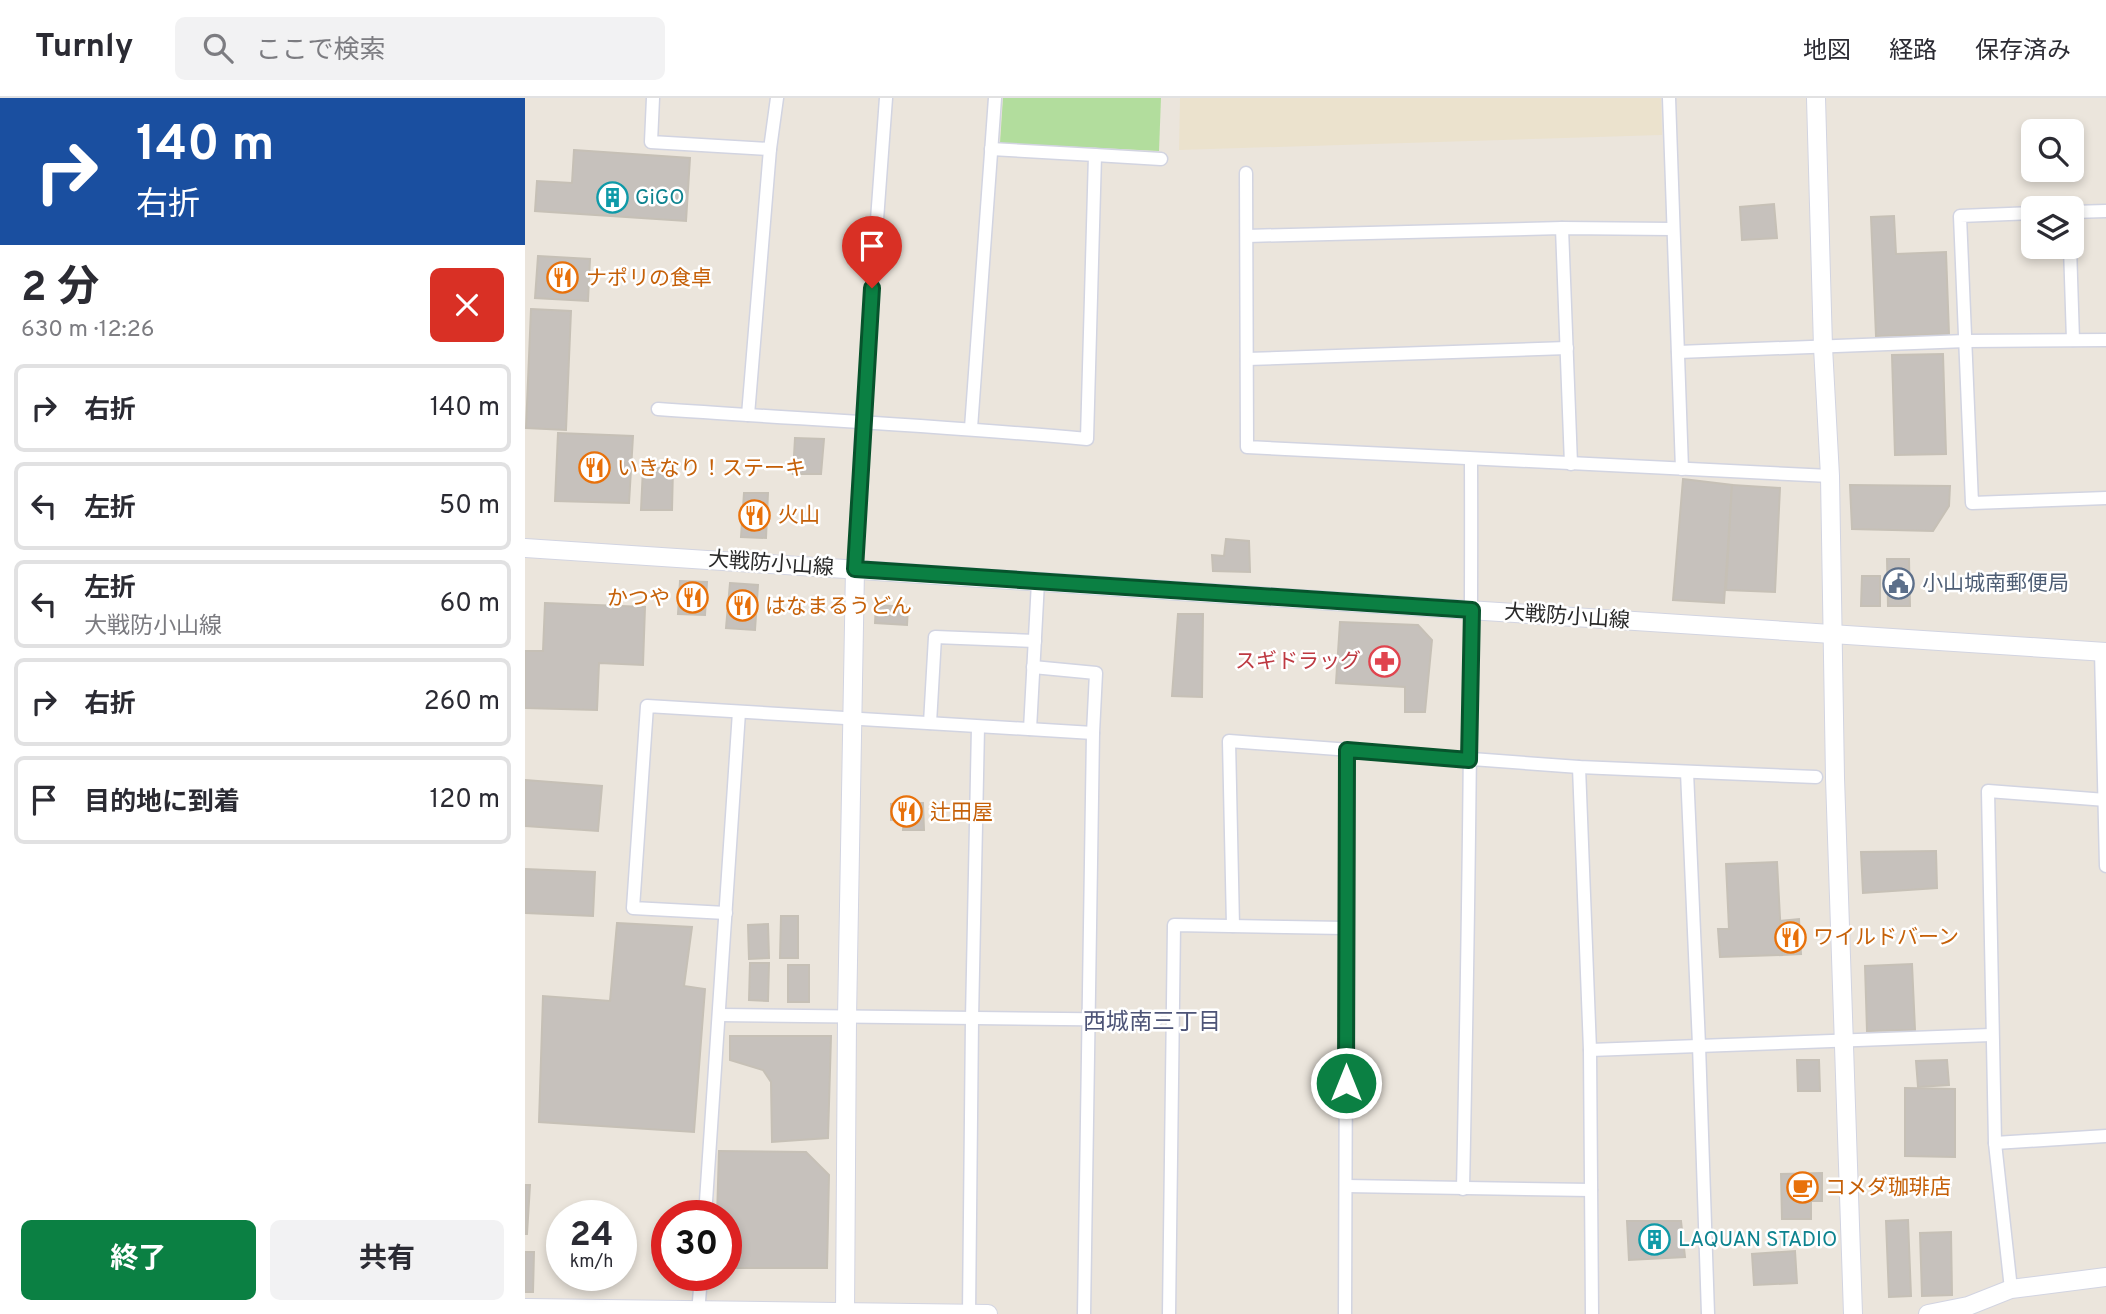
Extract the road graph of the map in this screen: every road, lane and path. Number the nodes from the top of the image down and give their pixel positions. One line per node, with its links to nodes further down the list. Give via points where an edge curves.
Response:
1 (653, 98): 7 (street, via 651,142)
2 (777, 98): 7 (street)
3 (886, 98): 28 (street)
4 (995, 98): 8 (street)
5 (1669, 98): 16 (street)
6 (1816, 98): 22 (street)
7 (770, 149): 27 (street)
8 (991, 149): 9 (street); 29 (street)
9 (1095, 155): 10 (street); 29 (street, via 1087,439)
10 (1161, 159)
11 (1247, 173): 17 (street)
12 (2106, 211): 13 (street)
13 (2084, 212)
14 (2021, 213): 21 (street, via 1960,216)
15 (1562, 228): 16 (street); 17 (street); 23 (street)
16 (1672, 229): 24 (street)
17 (1247, 236): 25 (street)
18 (2070, 259): 19 (street)
19 (2073, 340): 20 (street); 21 (street)
20 (2106, 340)
21 (1966, 341): 22 (street); 34 (street, via 1972,503)
22 (1822, 347): 24 (street); 33 (street)
23 (1567, 348): 25 (street); 31 (street)
24 (1678, 352): 32 (street)
25 (1247, 359): 30 (street, via 1247,447)
26 (658, 409): 27 (street)
27 (748, 415): 28 (street)
28 (862, 423): 29 (street); 36 (street)
29 (971, 428)
30 (1471, 458): 31 (street); 38 (street)
31 (1571, 464): 32 (street)
32 (1682, 469): 33 (street)
33 (1830, 476): 39 (street)
34 (2106, 498)
35 (525, 548): 36 (street, 大戦防小山線)
36 (855, 569): 37 (street, 大戦防小山線); 44 (street)
37 (1038, 582): 38 (street, 大戦防小山線); 40 (street)
38 (1472, 610): 39 (street, 大戦防小山線); 50 (street)
39 (1832, 634): 41 (street, 大戦防小山線); 65 (street)
40 (1035, 641): 42 (street); 45 (street, via 935,637)
41 (2103, 651): 54 (street)
42 (1033, 667): 47 (street); 48 (street, via 1096,673)
43 (739, 712): 44 (street); 56 (street); 56 (street, via 647,706 633,908)
44 (852, 717): 45 (street); 60 (street)
45 (930, 723): 46 (street)
46 (978, 727): 47 (street); 61 (street)
47 (1030, 729): 48 (street)
48 (1093, 733): 62 (street)
49 (1347, 750): 50 (street); 57 (street, via 1229,741); 58 (street)
50 (1469, 760): 51 (street); 71 (street)
51 (1579, 767): 52 (street); 67 (street)
52 (1687, 772): 53 (street); 66 (street)
53 (1816, 778)
54 (2105, 800): 55 (street); 64 (street, via 1988,791)
55 (2106, 866)
56 (726, 913): 59 (street)
57 (1233, 926): 58 (street); 85 (street, via 1174,925)
58 (1345, 928): 70 (street)
59 (719, 1015): 60 (street); 73 (street)
60 (847, 1018): 61 (street); 81 (street)
61 (972, 1019): 62 (street); 82 (street)
62 (1089, 1020): 63 (street); 84 (street)
63 (1156, 1020)
64 (1991, 1035): 65 (street); 69 (street)
65 (1845, 1041): 66 (street); 89 (street)
66 (1699, 1045): 67 (street); 88 (street)
67 (1590, 1050): 72 (street)
68 (2106, 1136): 69 (street)
69 (1995, 1143): 75 (street)
70 (1346, 1186): 71 (street); 86 (street)
71 (1463, 1189): 72 (street)
72 (1591, 1190): 87 (street)
73 (706, 1200)
74 (2106, 1278): 75 (street)
75 (2011, 1289): 78 (street)
76 (700, 1291): 80 (street)
77 (525, 1308): 79 (street)
78 (1969, 1310): 90 (street)
79 (586, 1311): 80 (street)
80 (699, 1312): 81 (street)
81 (845, 1313): 82 (street)
82 (969, 1314): 83 (street)
83 (988, 1314)
84 (1084, 1314)
85 (1169, 1314)
86 (1345, 1314)
87 (1592, 1314)
88 (1708, 1314)
89 (1853, 1314)
90 (1928, 1314)

